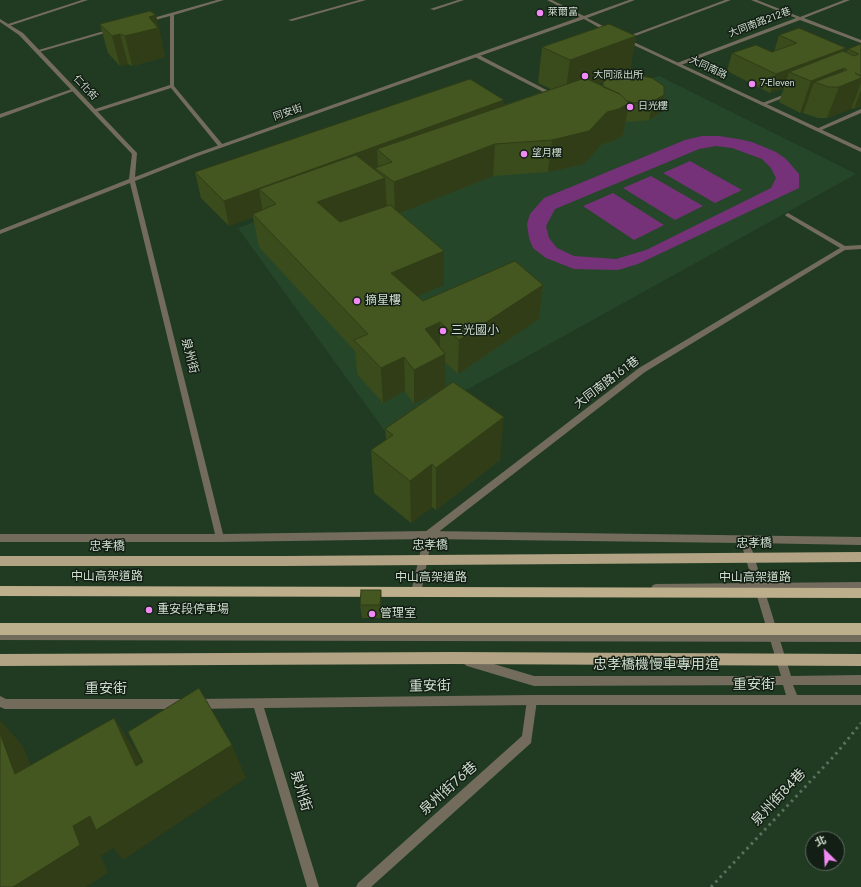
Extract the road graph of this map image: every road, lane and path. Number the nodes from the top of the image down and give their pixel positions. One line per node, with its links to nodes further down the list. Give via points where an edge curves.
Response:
1 (86, 0): 17 (street)
2 (222, 0): 11 (street)
3 (364, 0): 15 (street)
4 (462, 0): 10 (street)
5 (549, 0): 12 (street)
6 (633, 0): 12 (street, 同安街)
7 (729, 0): 21 (street)
8 (753, 0): 13 (street)
9 (848, 0): 13 (street, 大同南路212巷)
10 (432, 9)
11 (172, 15): 16 (street); 26 (street)
12 (584, 18): 19 (street); 24 (street, 同安街)
13 (798, 18): 22 (street); 25 (street, 大同南路212巷)
14 (0, 20): 17 (street, 仁化街)
15 (290, 20)
16 (142, 23)
17 (7, 25): 23 (street, 仁化街, via 21,34)
18 (119, 29): 23 (street)
19 (612, 32)
20 (618, 35): 21 (street, 大同南路)
21 (624, 38): 25 (street, 大同南路)
22 (861, 42)
23 (37, 51): 27 (street, 仁化街)
24 (477, 56): 29 (street); 35 (street, 同安街)
25 (679, 64): 30 (street, 大同南路)
26 (172, 86): 32 (street); 35 (street)
27 (74, 90): 32 (street, 仁化街); 33 (street)
28 (798, 90): 30 (street)
29 (562, 100)
30 (763, 104): 34 (street, 大同南路)
31 (861, 110): 34 (street)
32 (94, 111): 37 (street, 仁化街, via 135,154)
33 (0, 116)
34 (817, 130): 36 (street, 大同南路)
35 (221, 146): 37 (street, 同安街)
36 (861, 150)
37 (132, 180): 39 (street, 同安街); 44 (street, 泉州街)
38 (788, 216): 41 (street)
39 (0, 232)
40 (861, 247): 41 (street, 大同南路161巷)
41 (844, 248): 42 (street, 大同南路161巷, via 642,370)
42 (428, 535): 44 (street); 45 (street); 50 (street)
43 (0, 538): 44 (street)
44 (220, 538)
45 (745, 540): 46 (street); 51 (street)
46 (861, 541)
47 (861, 558): 48 (main road, 忠孝橋)
48 (0, 561)
49 (861, 586): 51 (street)
50 (416, 588): 51 (street); 54 (street)
51 (760, 588): 58 (street)
52 (0, 591): 53 (highway, 中山高架道路)
53 (861, 593)
54 (0, 594)
55 (861, 629): 56 (highway)
56 (0, 630)
57 (0, 636): 58 (street)
58 (774, 638): 59 (street); 65 (street)
59 (861, 638)
60 (454, 658): 61 (main road); 62 (main road); 63 (street, 忠孝橋機慢車專用道, via 534,681)
61 (0, 660)
62 (861, 660)
63 (861, 680)
64 (532, 700): 65 (street, 重安街); 68 (street, 重安街); 71 (street, 泉州街76巷, via 527,739)
65 (793, 700): 66 (street, 重安街)
66 (861, 700)
67 (0, 701): 68 (street, 重安街, via 5,704)
68 (258, 704): 70 (street, 泉州街)
69 (861, 723): 72 (path, 泉州街84巷, via 835,756)
70 (313, 887)
71 (362, 887)
72 (711, 887)

